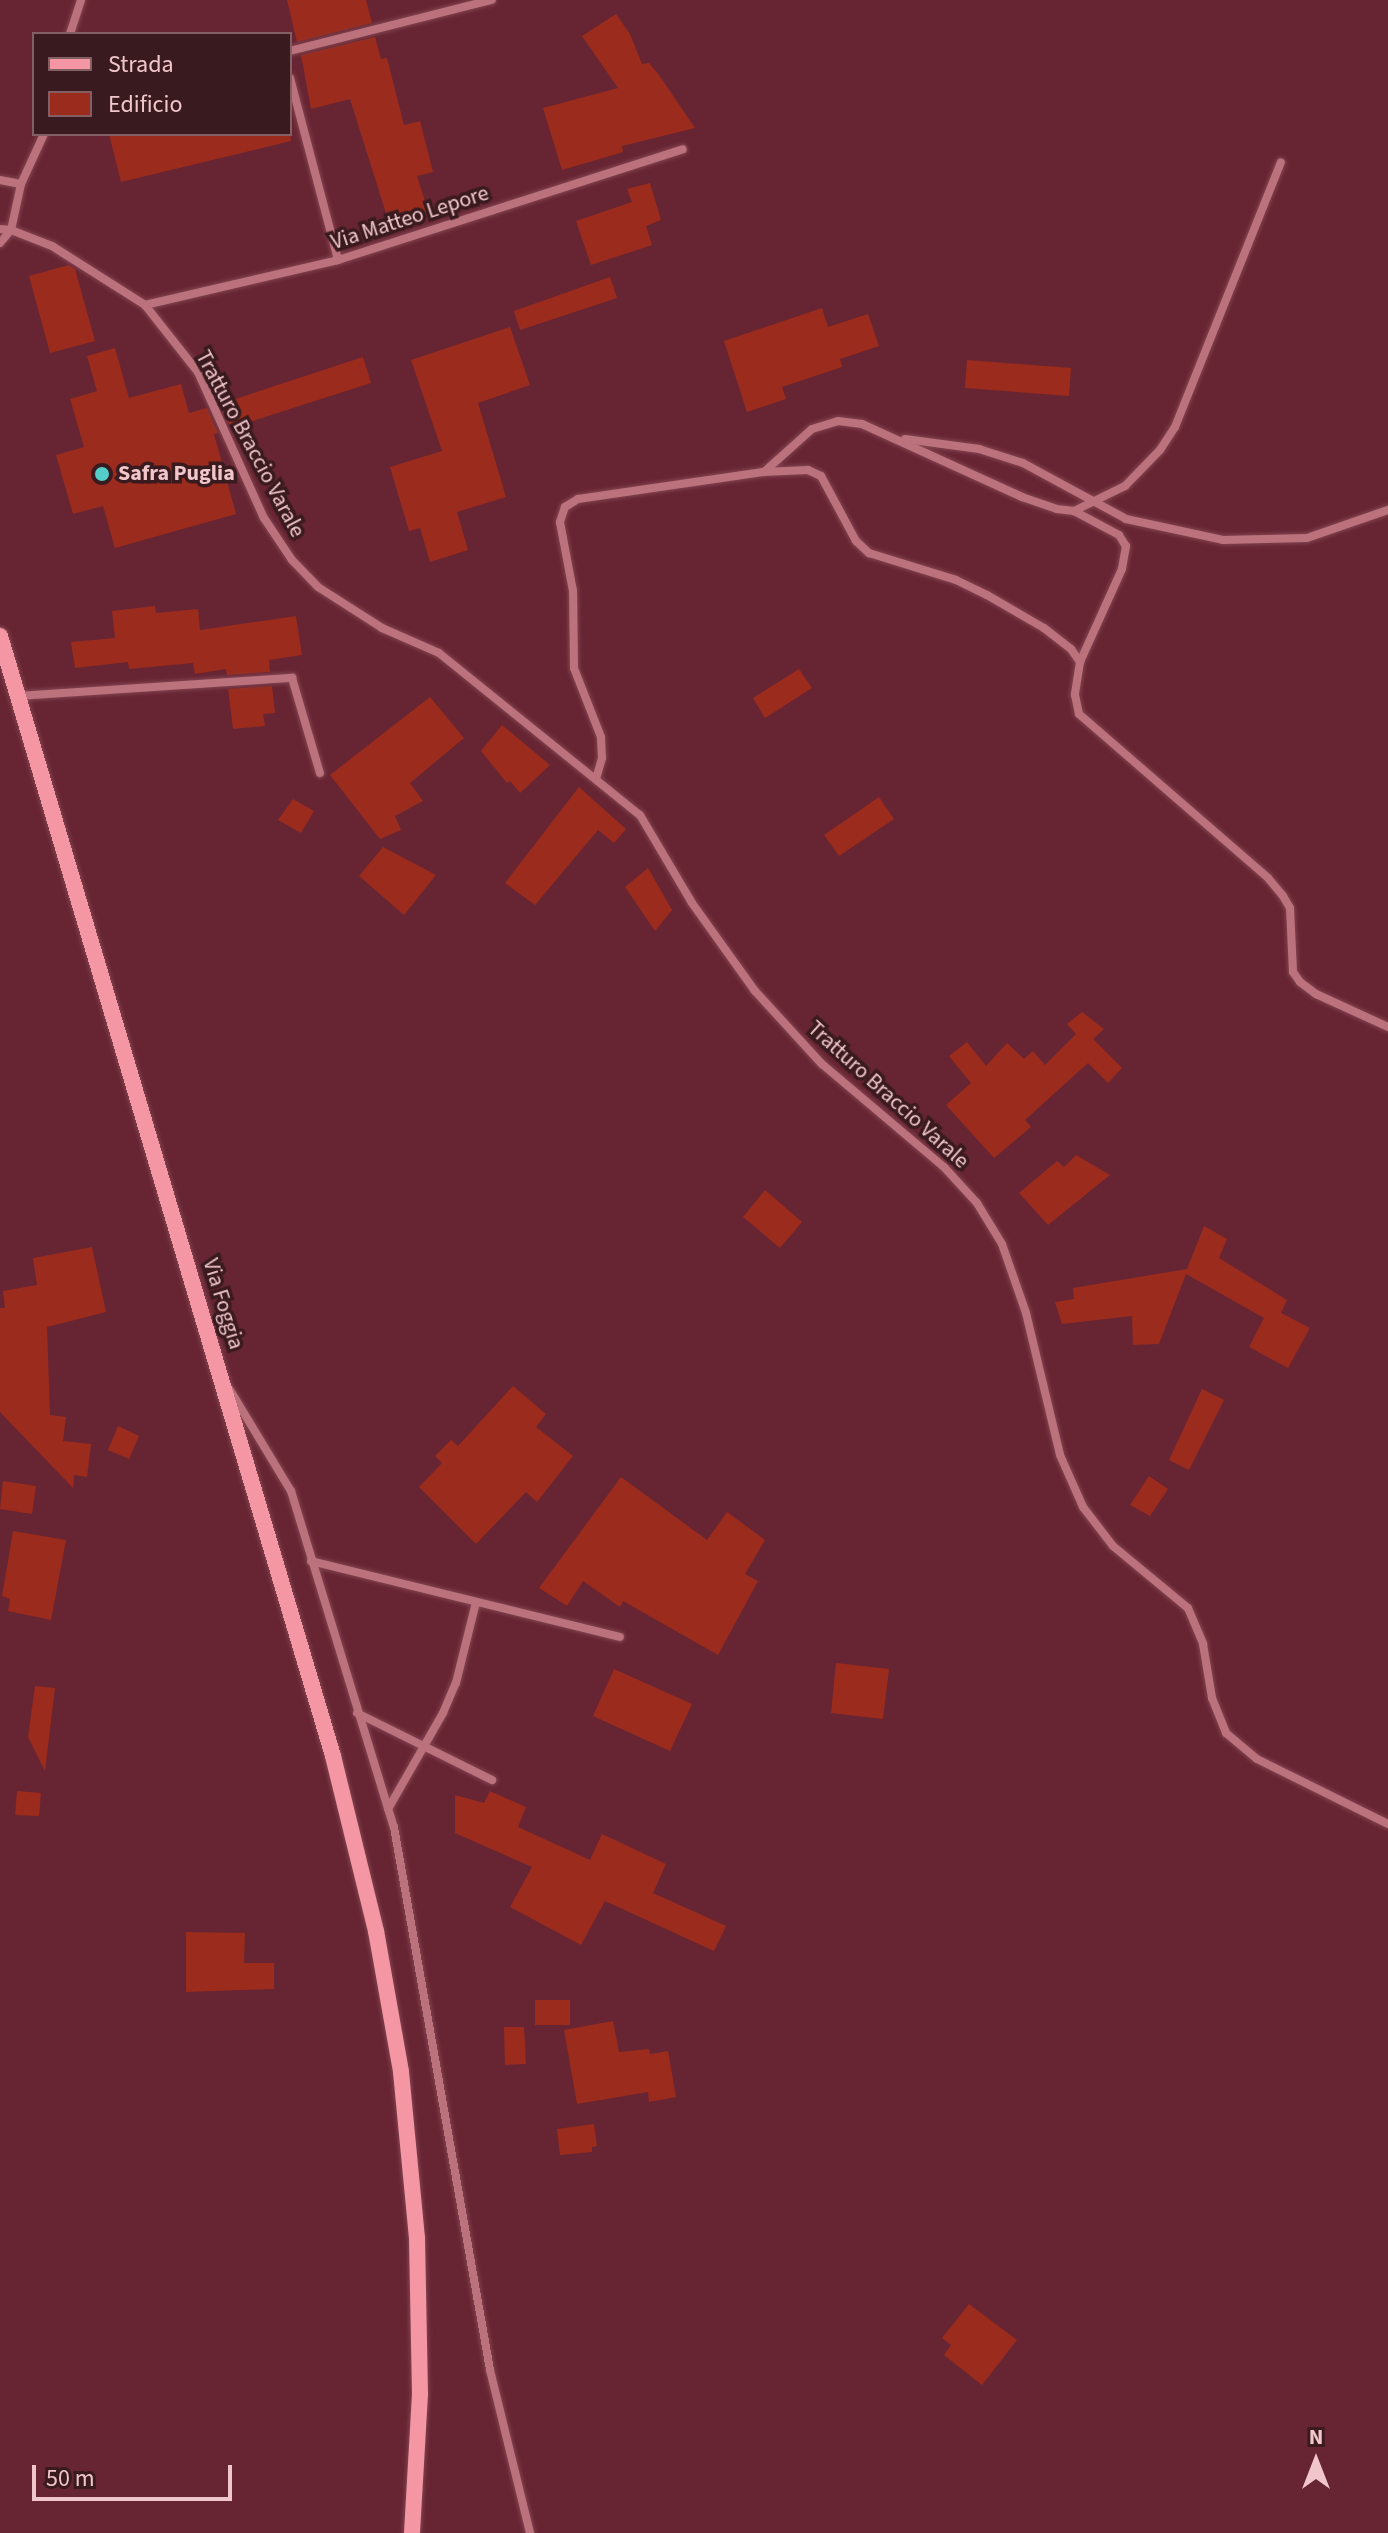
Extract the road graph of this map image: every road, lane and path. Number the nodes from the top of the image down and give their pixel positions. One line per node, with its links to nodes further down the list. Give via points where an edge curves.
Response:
1 (81, 0): 3 (street)
2 (492, 0): 4 (street)
3 (71, 32)
4 (292, 50)
5 (292, 86): 14 (street)
6 (43, 136): 10 (street)
7 (683, 149): 14 (street, Via Matteo Lepore)
8 (1281, 162): 18 (street, via 1175,427 1144,468)
9 (0, 180): 10 (street)
10 (21, 184): 12 (street)
11 (0, 229): 12 (street, Tratturo Braccio Varale)
12 (11, 230): 13 (street); 15 (street, Tratturo Braccio Varale, via 52,246)
13 (0, 243)
14 (338, 260): 15 (street, Via Matteo Lepore)
15 (145, 305): 25 (street, Tratturo Braccio Varale, via 198,372 264,518 292,560 318,587 358,614 439,653)
16 (896, 438): 17 (street, via 838,421 812,429); 18 (street, via 979,449 1023,463); 20 (street, via 1022,497)
17 (763, 472): 22 (street, via 796,469 821,476 856,541 869,553 987,595 1044,628); 25 (street, via 578,499 565,507 560,522 573,591 574,668 601,737)
18 (1095, 503): 19 (street, via 1126,519 1223,540 1307,538); 20 (street)
19 (1388, 510)
20 (1074, 511): 22 (street, via 1119,535 1126,546 1122,569)
21 (0, 636): 23 (main road, Via Foggia)
22 (1080, 662): 26 (street, via 1075,695 1079,714 1283,896 1290,908 1293,972 1300,982)
23 (18, 696): 24 (street, via 292,678); 27 (main road, Via Foggia)
24 (320, 773)
25 (596, 779): 35 (street, Tratturo Braccio Varale, via 640,815 692,903 755,991 822,1064 944,1167 977,1203 1002,1244 1026,1313 1060,1455 1083,1507 1113,1546 1188,1608 1226,1733 1257,1759)
26 (1388, 1027)
27 (222, 1376): 28 (street, via 291,1491); 36 (main road, Via Foggia, via 333,1756 401,2072 417,2238 420,2394)
28 (311, 1561): 29 (street); 31 (street)
29 (476, 1602): 30 (street); 32 (street, via 456,1683)
30 (620, 1637)
31 (357, 1713): 32 (street); 34 (street)
32 (425, 1744): 33 (street); 34 (street)
33 (492, 1780)
34 (388, 1810): 37 (street, via 490,2370)
35 (1388, 1824)
36 (412, 2533)
37 (530, 2533)

